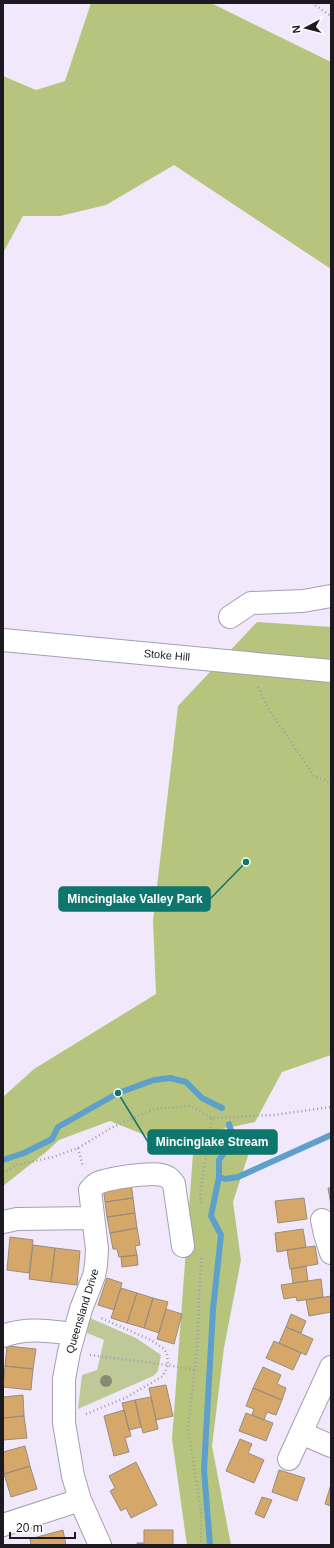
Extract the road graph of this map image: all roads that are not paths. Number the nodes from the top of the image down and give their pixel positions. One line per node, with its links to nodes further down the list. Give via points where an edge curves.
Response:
1 (331, 596): 2 (street, via 303,601 251,603)
2 (230, 618)
3 (3, 640): 4 (street, Stoke Hill)
4 (331, 671)
5 (92, 1218): 6 (street, via 17,1219); 7 (street, Queensland Drive, via 90,1190 95,1184 148,1174 162,1175 170,1178 174,1184); 9 (street, Queensland Drive, via 97,1249 96,1265)
6 (3, 1222)
7 (183, 1246)
8 (3, 1336): 9 (street, via 30,1330)
9 (72, 1343): 14 (street, Queensland Drive, via 64,1379 64,1424)
10 (331, 1367): 11 (street)
11 (301, 1433): 12 (street); 13 (street)
12 (331, 1446)
13 (289, 1459)
14 (80, 1500): 15 (street); 16 (street, Queensland Drive)
15 (3, 1525)
16 (100, 1545)

